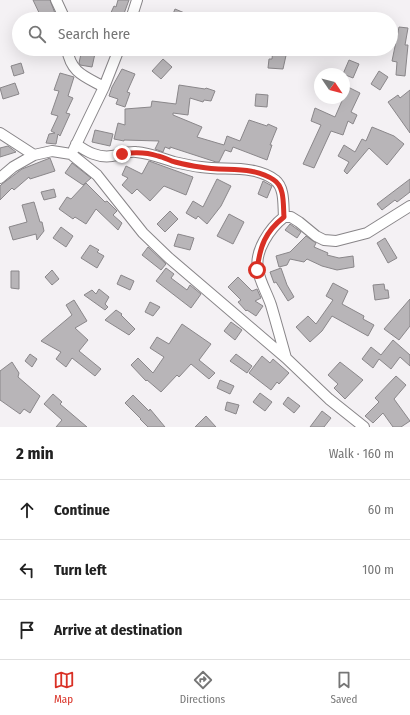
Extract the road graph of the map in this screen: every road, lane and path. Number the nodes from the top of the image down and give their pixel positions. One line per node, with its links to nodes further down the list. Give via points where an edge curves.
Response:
1 (56, 0): 3 (street)
2 (137, 0): 4 (street)
3 (62, 12)
4 (133, 12)
5 (68, 56): 7 (street, via 75,70)
6 (116, 56): 7 (street)
7 (104, 87): 9 (street)
8 (0, 133): 11 (street)
9 (76, 144): 10 (street); 14 (street, via 95,155 112,156 135,152 158,155 174,162 201,168 247,169 262,174 276,180 282,190)
10 (71, 154): 11 (street, via 52,151); 15 (street, via 97,175 143,233 164,253)
11 (34, 155): 12 (street)
12 (0, 178)
13 (410, 206): 14 (street, via 367,232 336,241 324,240 291,217)
14 (284, 217): 15 (street, via 267,235 260,252 257,270)
15 (286, 358): 16 (street, via 329,400)
16 (364, 427)

